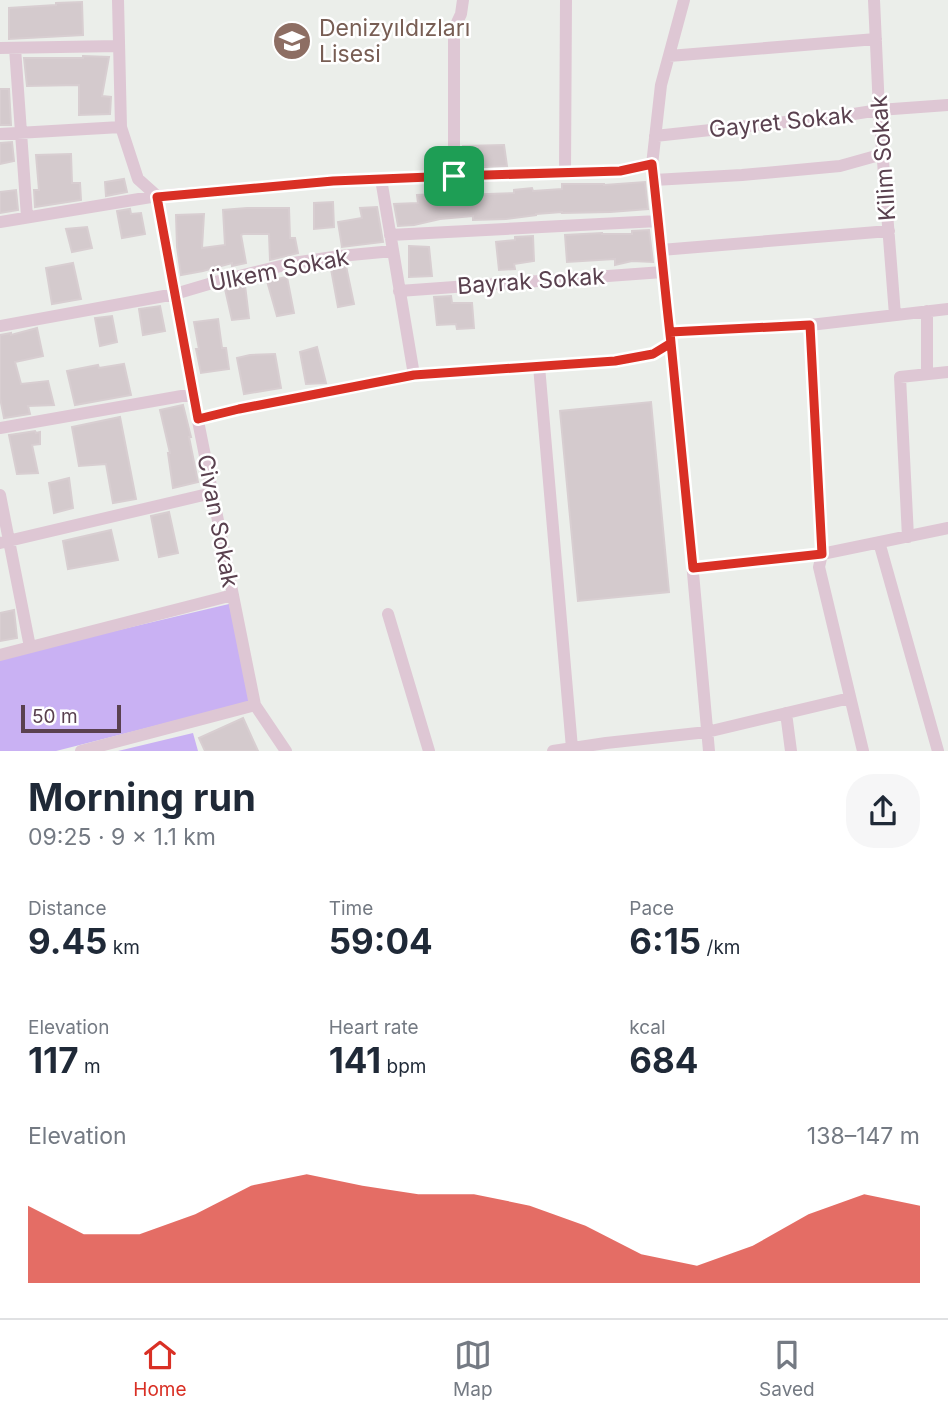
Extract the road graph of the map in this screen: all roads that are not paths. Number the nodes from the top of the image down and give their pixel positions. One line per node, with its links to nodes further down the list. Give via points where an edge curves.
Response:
1 (118, 0): 9 (street, Civan Sokak)
2 (463, 0): 22 (street, via 454,29)
3 (566, 0): 21 (street)
4 (675, 0): 7 (street)
5 (684, 0): 7 (street)
6 (874, 0): 8 (street, Kilim Sokak)
7 (675, 31): 12 (street)
8 (876, 39): 12 (street); 14 (street, Kilim Sokak)
9 (120, 46): 11 (street); 15 (street, Civan Sokak)
10 (0, 48): 11 (street)
11 (15, 48): 16 (street)
12 (669, 56): 18 (street)
13 (948, 105): 14 (street, Gayret Sokak)
14 (879, 110): 18 (street, Gayret Sokak); 19 (street, Kilim Sokak)
15 (121, 127): 16 (street); 25 (street, Civan Sokak, via 138,180)
16 (21, 133): 17 (street); 26 (street)
17 (0, 134)
18 (655, 136): 20 (street)
19 (883, 154): 24 (street, via 840,166); 29 (street, Kilim Sokak)
20 (652, 164): 21 (street, via 620,171); 24 (street)
21 (565, 172): 22 (street)
22 (454, 176): 23 (street)
23 (381, 179): 25 (street); 30 (street)
24 (654, 180): 27 (street)
25 (157, 197): 26 (street); 35 (street, Civan Sokak)
26 (27, 218): 28 (street)
27 (658, 221): 30 (street); 31 (street)
28 (0, 222)
29 (889, 231): 31 (street); 38 (street, Kilim Sokak)
30 (390, 235): 32 (street)
31 (661, 250): 33 (street)
32 (393, 251): 34 (street); 35 (street, Ülkem Sokak, via 293,263)
33 (663, 272): 34 (street, Bayrak Sokak); 41 (street)
34 (400, 291): 45 (street)
35 (175, 294): 40 (street, Ülkem Sokak); 46 (street, Civan Sokak)
36 (948, 309): 37 (street)
37 (927, 311): 38 (street); 44 (street)
38 (895, 315): 39 (street)
39 (810, 325): 41 (street); 55 (street)
40 (0, 326)
41 (670, 337): 42 (street, via 653,354); 56 (street)
42 (539, 366): 45 (street); 66 (street)
43 (948, 372): 44 (street)
44 (927, 374): 52 (street, via 900,377)
45 (414, 375): 47 (street)
46 (193, 394): 47 (street, Civan Sokak); 48 (street)
47 (198, 419): 49 (street, Civan Sokak)
48 (0, 428)
49 (212, 492): 53 (street); 57 (street, Civan Sokak)
50 (0, 495): 53 (street)
51 (948, 528): 52 (street)
52 (908, 537): 54 (street)
53 (4, 542): 59 (street)
54 (879, 542): 55 (street); 74 (street)
55 (822, 554): 56 (street); 61 (street, via 819,567)
56 (693, 568): 64 (street)
57 (233, 595): 59 (street); 62 (street, Civan Sokak)
58 (388, 614): 69 (street)
59 (30, 647): 60 (street)
60 (0, 655)
61 (850, 698): 63 (street); 73 (street)
62 (256, 705): 67 (street); 68 (street, Civan Sokak)
63 (786, 713): 64 (street); 72 (street)
64 (707, 733): 65 (street); 71 (street)
65 (606, 747): 66 (street)
66 (572, 748): 70 (street)
67 (81, 751)
68 (286, 751)
69 (429, 751)
70 (553, 751)
71 (709, 751)
72 (791, 751)
73 (863, 751)
74 (938, 751)

